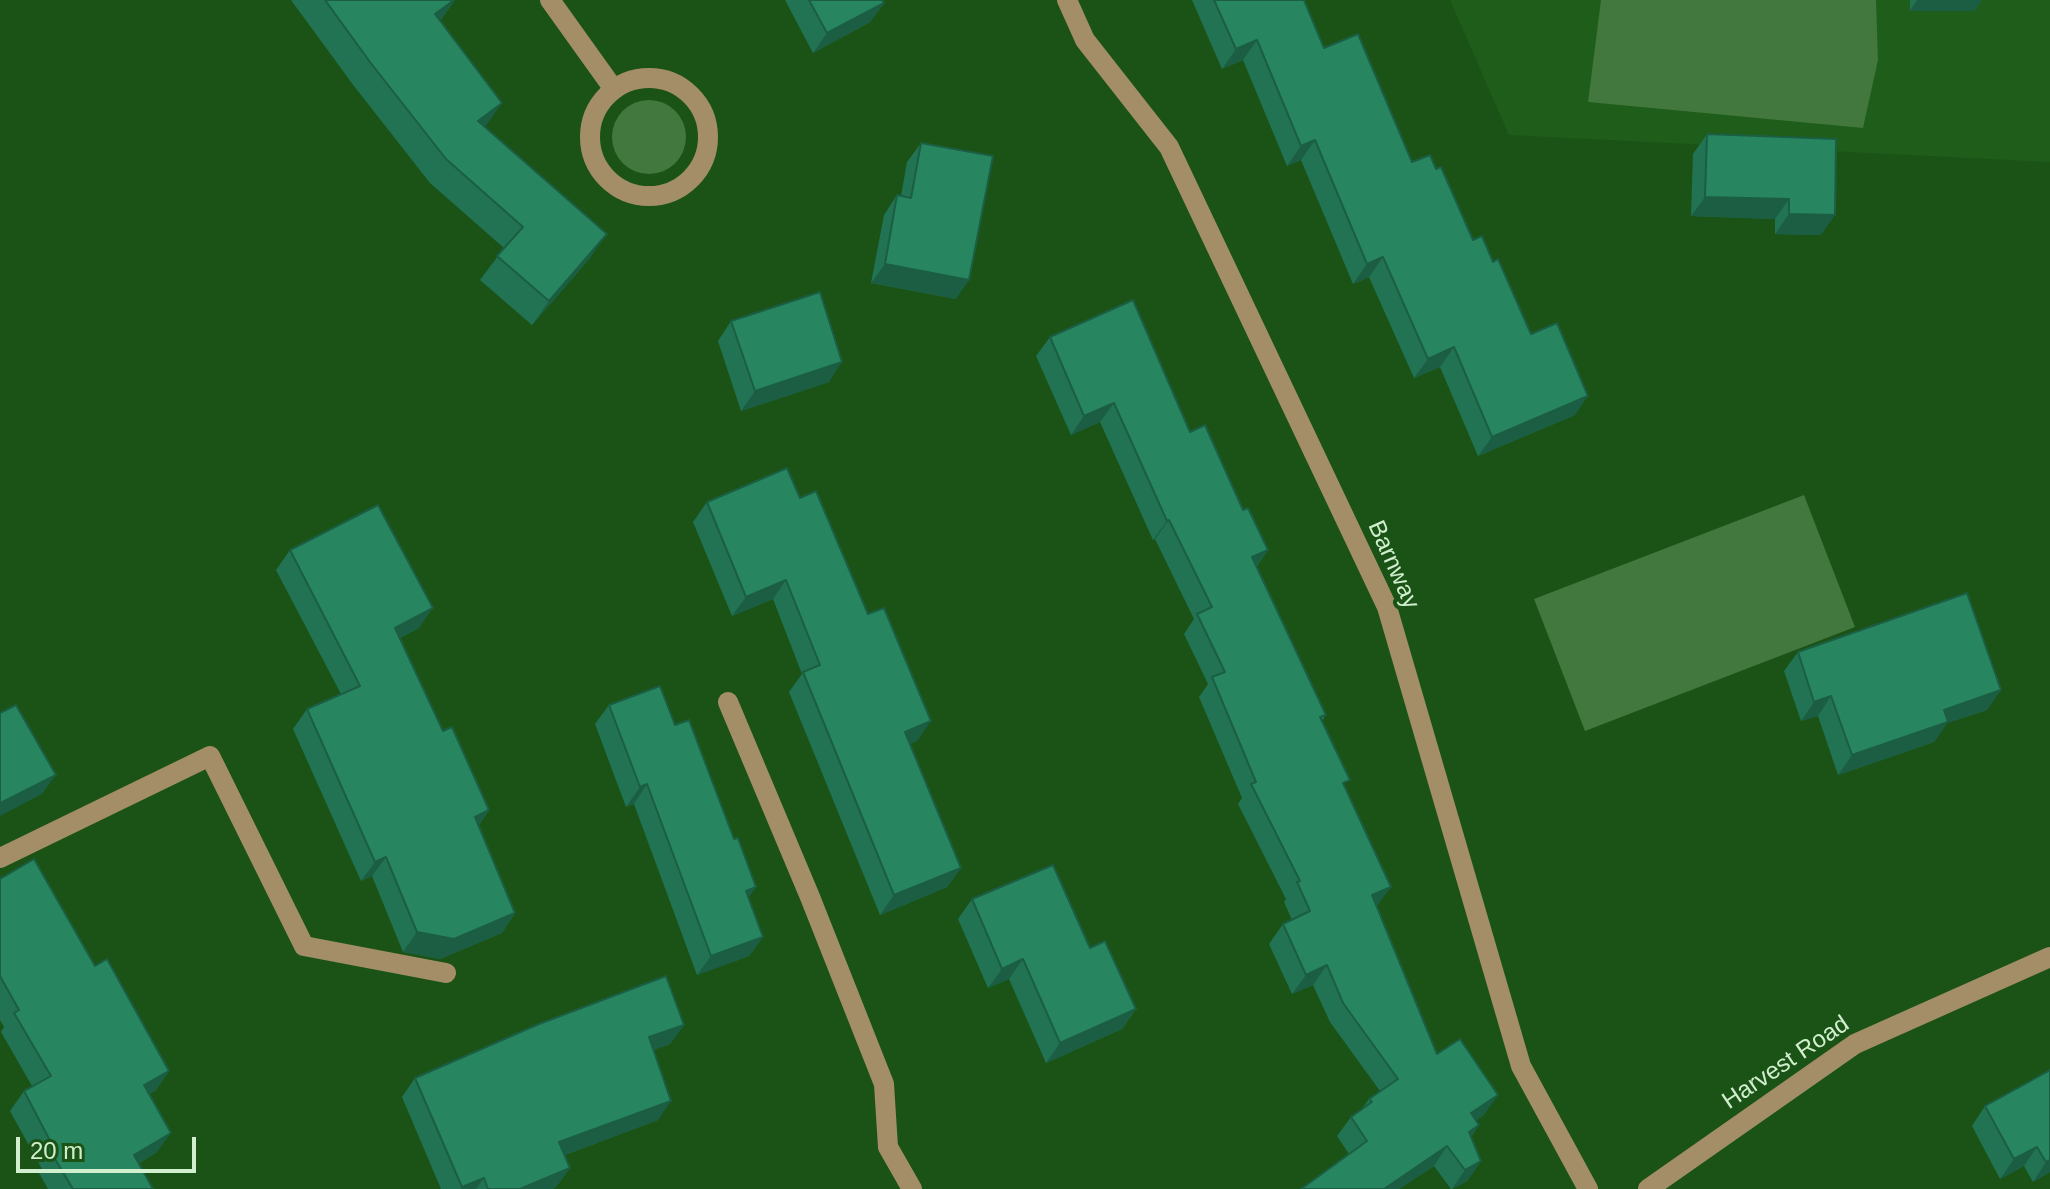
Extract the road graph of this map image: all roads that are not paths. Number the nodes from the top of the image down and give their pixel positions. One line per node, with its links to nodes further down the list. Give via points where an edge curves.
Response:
1 (550, 0): 3 (street)
2 (1067, 0): 9 (street, Barnway, via 1085,40 1169,147 1387,607 1521,1066)
3 (613, 88): 3 (street, via 652,76 673,81 696,100 706,119 708,140 704,160 685,184 646,197 613,185 598,170 589,129 595,110)
4 (728, 702): 8 (street, via 884,1084 888,1147)
5 (0, 858): 7 (street, via 210,756 304,946)
6 (2050, 957): 10 (street, Harvest Road, via 1855,1044)
7 (446, 973)
8 (912, 1189)
9 (1588, 1189)
10 (1648, 1189)

